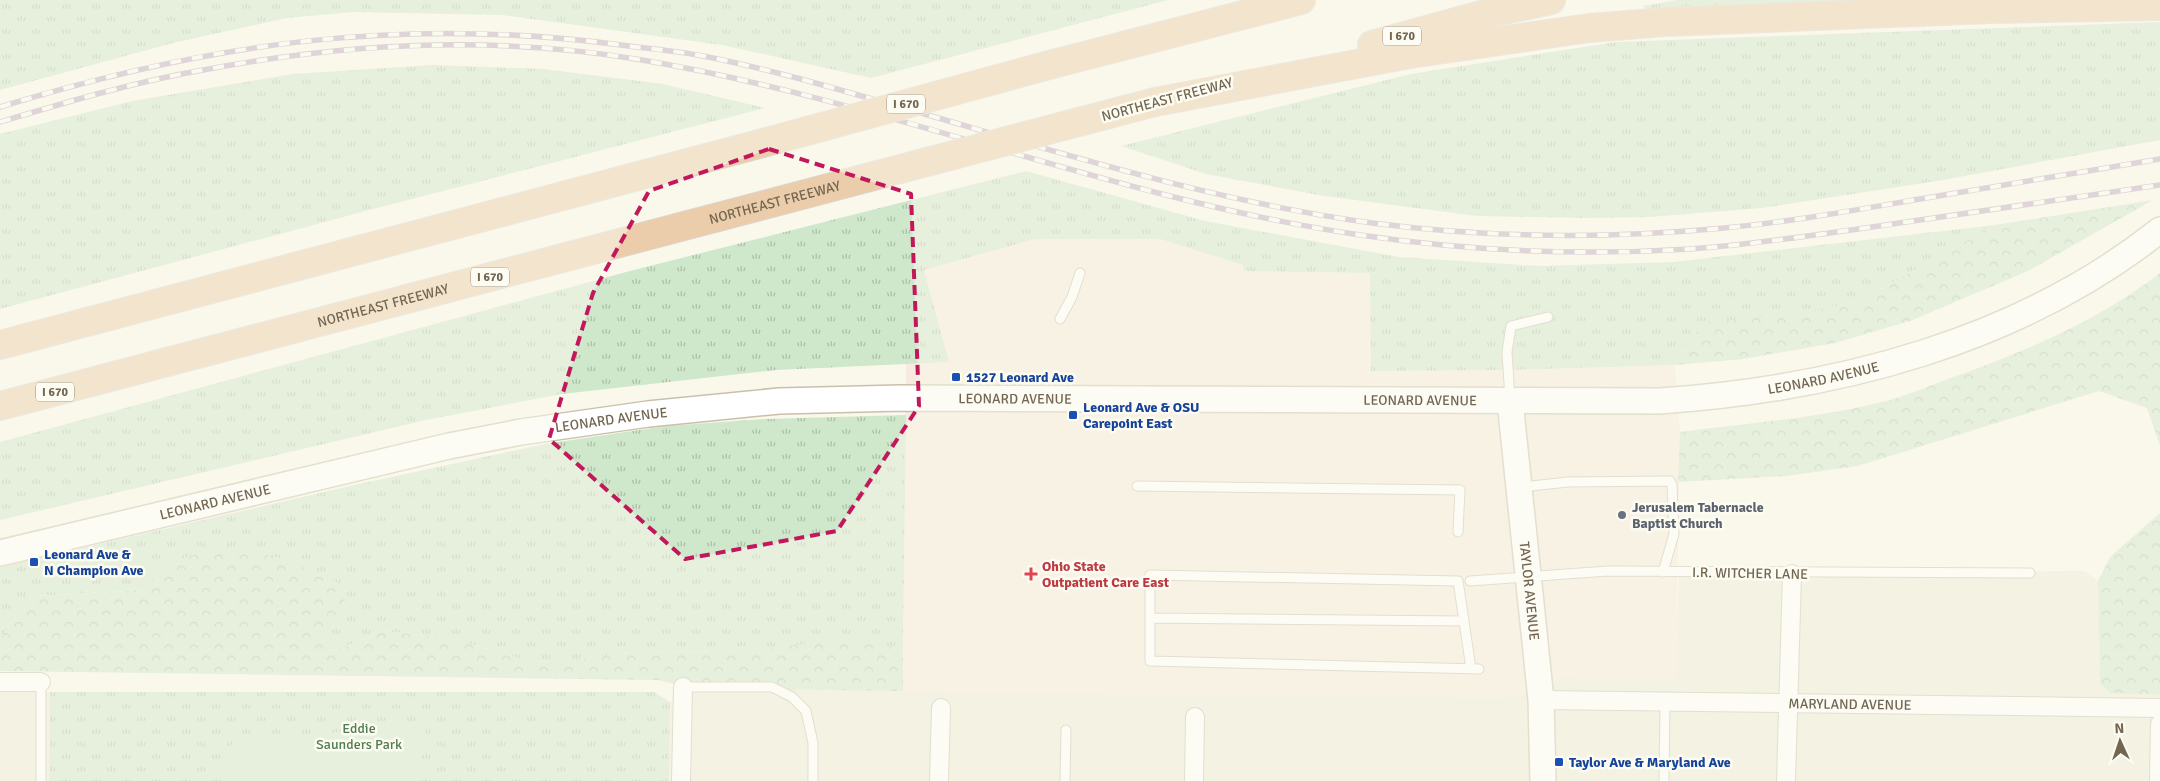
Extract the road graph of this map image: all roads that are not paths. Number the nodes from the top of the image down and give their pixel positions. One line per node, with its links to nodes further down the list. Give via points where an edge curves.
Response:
1 (1301, 0): 9 (highway, I 670, bridge)
2 (1551, 0): 4 (highway, NORTHEAST FREEWAY / I 670, via 1481,15)
3 (2160, 6): 4 (highway, via 1991,9 1589,28 1410,54)
4 (1155, 102): 11 (highway, NORTHEAST FREEWAY / I 670, bridge)
5 (2160, 230): 10 (street, LEONARD AVENUE, via 2100,271 2026,311 1938,348 1861,372 1767,390 1702,398)
6 (1080, 273): 8 (lane)
7 (1548, 317): 10 (lane, via 1511,326 1507,352)
8 (1060, 319)
9 (0, 345)
10 (1510, 401): 13 (street, TAYLOR AVENUE); 15 (street, LEONARD AVENUE, via 882,398 779,401 706,408 591,422 449,446)
11 (0, 406)
12 (1137, 486): 14 (lane, via 1460,490)
13 (1519, 487): 16 (lane, via 1568,482 1670,481 1674,534); 19 (street, TAYLOR AVENUE)
14 (1458, 532)
15 (0, 553)
16 (1663, 572): 18 (lane, I.R. WITCHER LANE); 19 (lane, I.R. WITCHER LANE, via 1608,571)
17 (2030, 573): 18 (lane, I.R. WITCHER LANE)
18 (1792, 574): 28 (street)
19 (1528, 577): 20 (lane, I.R. WITCHER LANE); 26 (street, TAYLOR AVENUE)
20 (1470, 581)
21 (1150, 618): 22 (lane); 22 (lane, via 1150,575 1458,581); 22 (lane, via 1150,661 1475,669)
22 (1464, 621)
23 (0, 682): 24 (street)
24 (41, 682): 34 (lane)
25 (683, 687): 35 (street); 36 (lane, via 772,687 792,697 806,711 813,743)
26 (1541, 700): 27 (street, MARYLAND AVENUE); 40 (street, TAYLOR AVENUE)
27 (1665, 702): 28 (street, MARYLAND AVENUE); 41 (lane)
28 (1789, 704): 30 (street, MARYLAND AVENUE); 42 (street)
29 (941, 708): 37 (street)
30 (2160, 708)
31 (1195, 716): 39 (street)
32 (2160, 724): 43 (street)
33 (1066, 730): 38 (lane)
34 (41, 781)
35 (681, 781)
36 (813, 781)
37 (939, 781)
38 (1065, 781)
39 (1194, 781)
40 (1543, 781)
41 (1664, 781)
42 (1786, 781)
43 (2159, 781)

